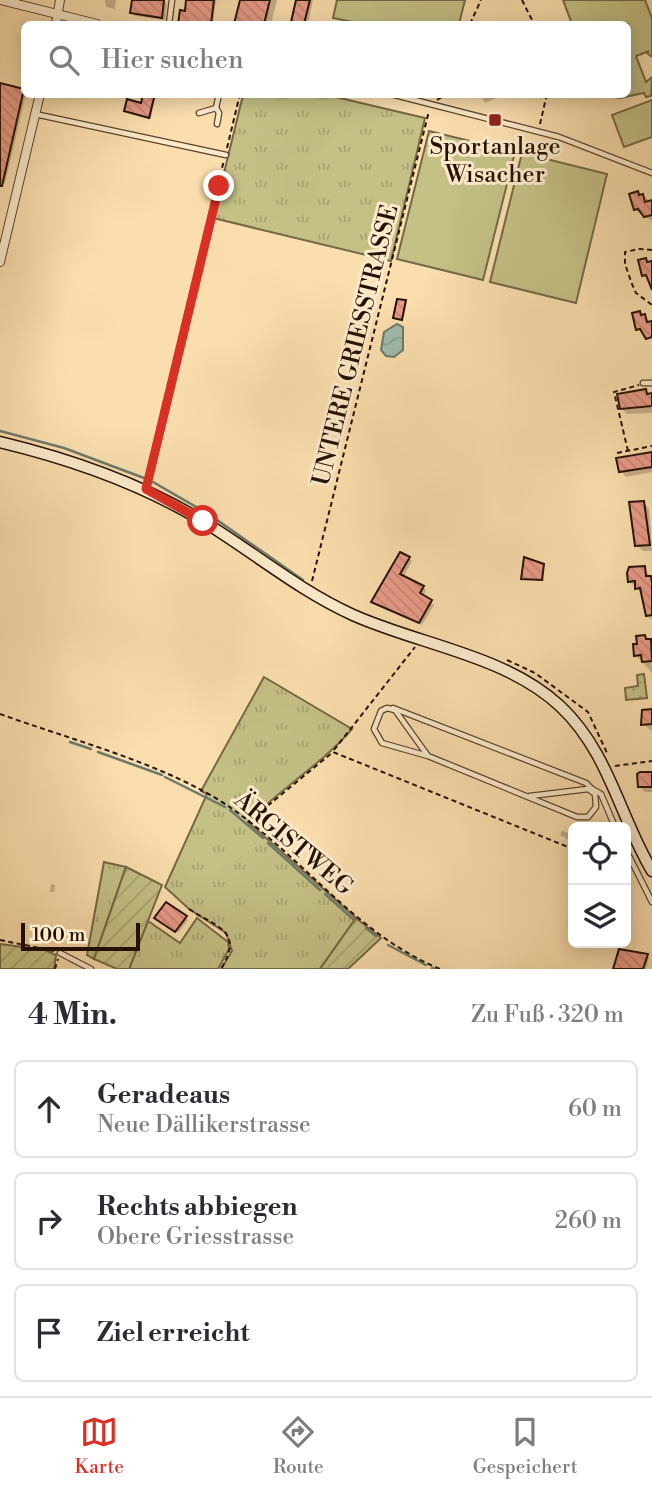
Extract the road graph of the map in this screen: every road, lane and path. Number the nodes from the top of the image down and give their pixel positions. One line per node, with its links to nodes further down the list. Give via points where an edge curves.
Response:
1 (1, 0): 6 (street)
2 (60, 0): 6 (street)
3 (172, 0): 7 (lane)
4 (481, 0): 8 (path)
5 (522, 0): 9 (path)
6 (57, 20)
7 (169, 21)
8 (471, 21)
9 (532, 21)
10 (39, 98): 18 (street)
11 (218, 98): 16 (lane)
12 (239, 98): 21 (path)
13 (406, 98): 15 (lane)
14 (546, 98): 20 (path)
15 (429, 104): 20 (lane); 33 (path, UNTERE GRIESSTRASSE)
16 (216, 108): 17 (lane); 19 (lane)
17 (199, 113)
18 (35, 114): 21 (lane); 24 (street)
19 (217, 124)
20 (538, 132): 22 (lane)
21 (226, 155): 32 (path)
22 (652, 173)
23 (652, 250): 25 (path, via 625,252 636,293)
24 (0, 262)
25 (652, 305)
26 (643, 383): 27 (lane); 30 (path, via 614,392)
27 (652, 383)
28 (0, 442): 32 (street, via 74,461)
29 (652, 446): 30 (path)
30 (628, 451): 31 (path)
31 (617, 453)
32 (146, 489): 33 (street)
33 (309, 592): 47 (street, via 354,615 511,675 558,704 599,755)
34 (415, 647): 37 (path)
35 (392, 708): 38 (lane); 38 (lane, via 381,711 374,722 375,735 382,743); 41 (lane)
36 (0, 714): 43 (path, ÄRGISTWEG, via 167,775 221,802)
37 (332, 752): 43 (path); 45 (path)
38 (428, 756): 42 (lane)
39 (652, 761): 40 (path)
40 (612, 767)
41 (593, 791): 42 (lane, via 581,788); 42 (lane, via 594,813 583,818); 44 (lane, via 601,794)
42 (530, 796)
43 (248, 822): 56 (path, ÄRGISTWEG, via 373,930)
44 (613, 822)
45 (568, 847)
46 (631, 860): 48 (lane)
47 (652, 871)
48 (652, 902)
49 (189, 909): 55 (path, via 231,941 232,951)
50 (0, 940): 51 (path)
51 (60, 953): 52 (path); 54 (lane)
52 (55, 967): 53 (path)
53 (62, 969)
54 (91, 969)
55 (221, 969)
56 (440, 969)

